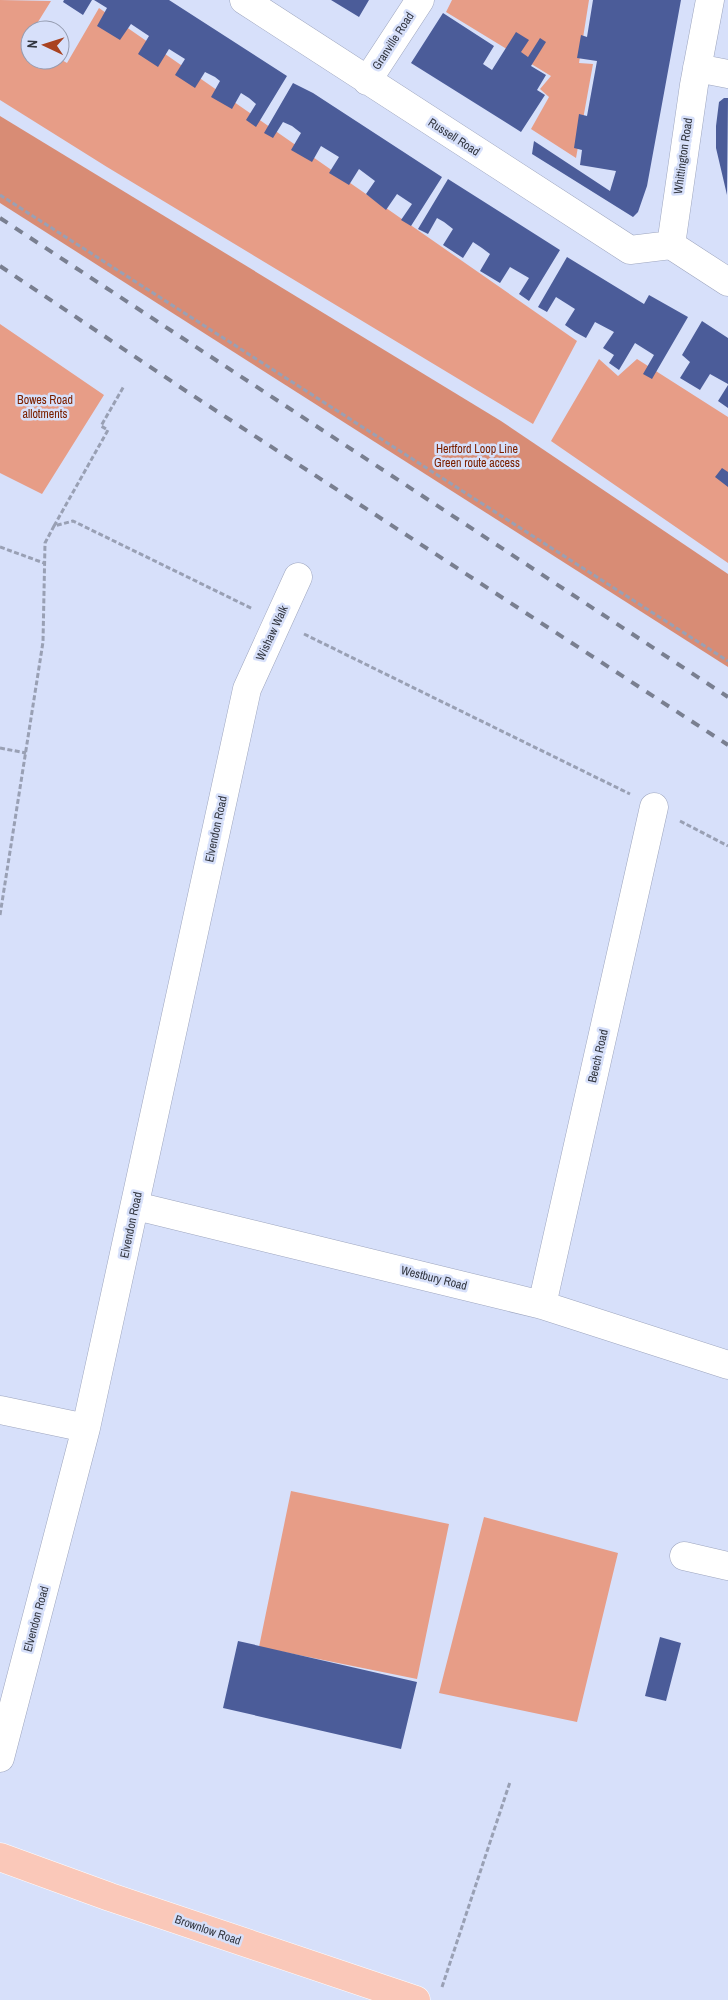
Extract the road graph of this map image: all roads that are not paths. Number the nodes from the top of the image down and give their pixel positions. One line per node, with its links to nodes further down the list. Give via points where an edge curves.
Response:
1 (244, 0): 6 (street, Russell Road)
2 (420, 0): 6 (street, Granville Road)
3 (710, 0): 4 (street, Whittington Road)
4 (697, 68): 5 (street); 7 (street, Whittington Road)
5 (728, 74)
6 (367, 81): 7 (street, Russell Road, via 630,250)
7 (671, 245): 8 (street)
8 (728, 282)
9 (298, 577): 10 (street, Wishaw Walk)
10 (246, 688): 12 (street, Elvendon Road)
11 (654, 807): 13 (street, Beech Road)
12 (136, 1206): 13 (street, Westbury Road); 16 (street, Elvendon Road)
13 (542, 1305): 14 (street, Westbury Road)
14 (728, 1365)
15 (0, 1410): 16 (street)
16 (86, 1428): 19 (street, Elvendon Road)
17 (684, 1556): 18 (street)
18 (728, 1566)
19 (0, 1758)
20 (0, 1857): 21 (main road, Brownlow Road, via 110,1897)
21 (428, 1996)

